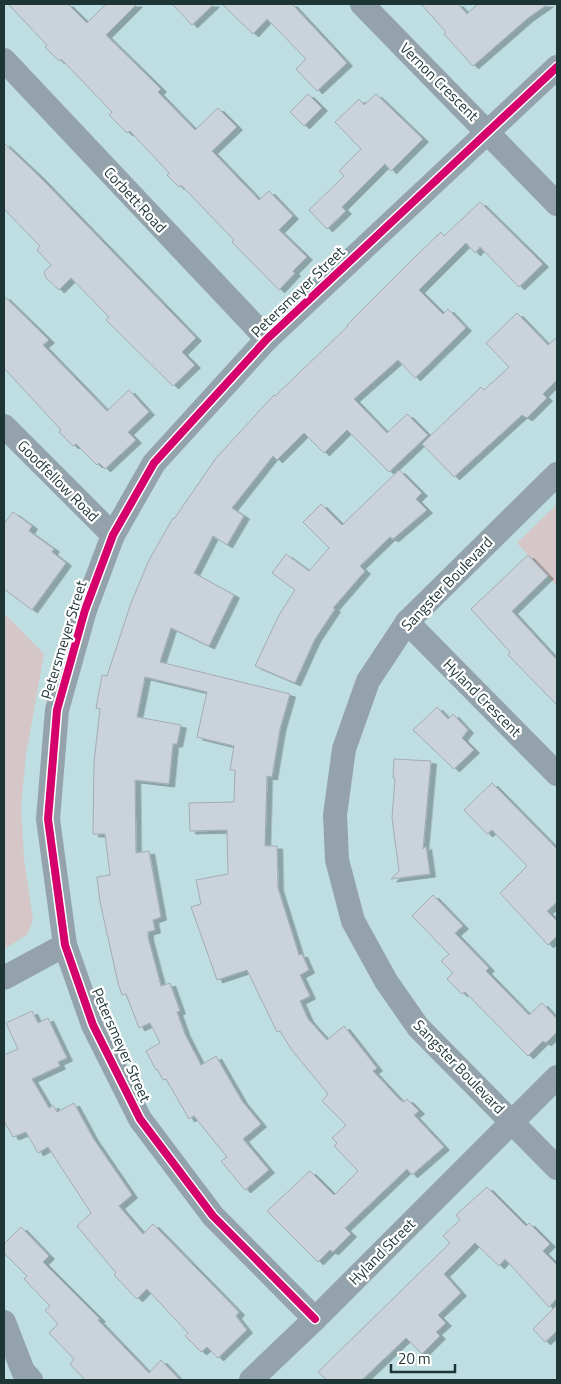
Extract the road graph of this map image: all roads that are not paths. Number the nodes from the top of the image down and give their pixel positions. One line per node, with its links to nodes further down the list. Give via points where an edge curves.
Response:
1 (362, 4): 4 (street, Vernon Crescent)
2 (4, 60): 6 (street, Corbett Road)
3 (557, 67): 4 (street, Petersmeyer Street)
4 (488, 132): 5 (street, Vernon Crescent); 6 (street, Petersmeyer Street)
5 (557, 204)
6 (267, 339): 9 (street, Petersmeyer Street, via 154,463)
7 (4, 426): 9 (street, Goodfellow Road)
8 (557, 474): 10 (street, Sangster Boulevard)
9 (113, 535): 12 (street, Petersmeyer Street, via 85,610 57,710 48,819)
10 (407, 622): 11 (street, Hyland Crescent); 15 (street, Sangster Boulevard, via 368,681 344,749 335,815 337,860 353,921 386,981 418,1027)
11 (557, 774)
12 (65, 945): 13 (street); 17 (street, Petersmeyer Street, via 93,1025 140,1119 213,1216)
13 (4, 978)
14 (557, 1077): 15 (street)
15 (512, 1122): 16 (street, Sangster Boulevard); 17 (street, Hyland Street)
16 (557, 1168)
17 (316, 1319): 20 (street, Hyland Street)
18 (4, 1322): 19 (street)
19 (19, 1372)
20 (252, 1380)

